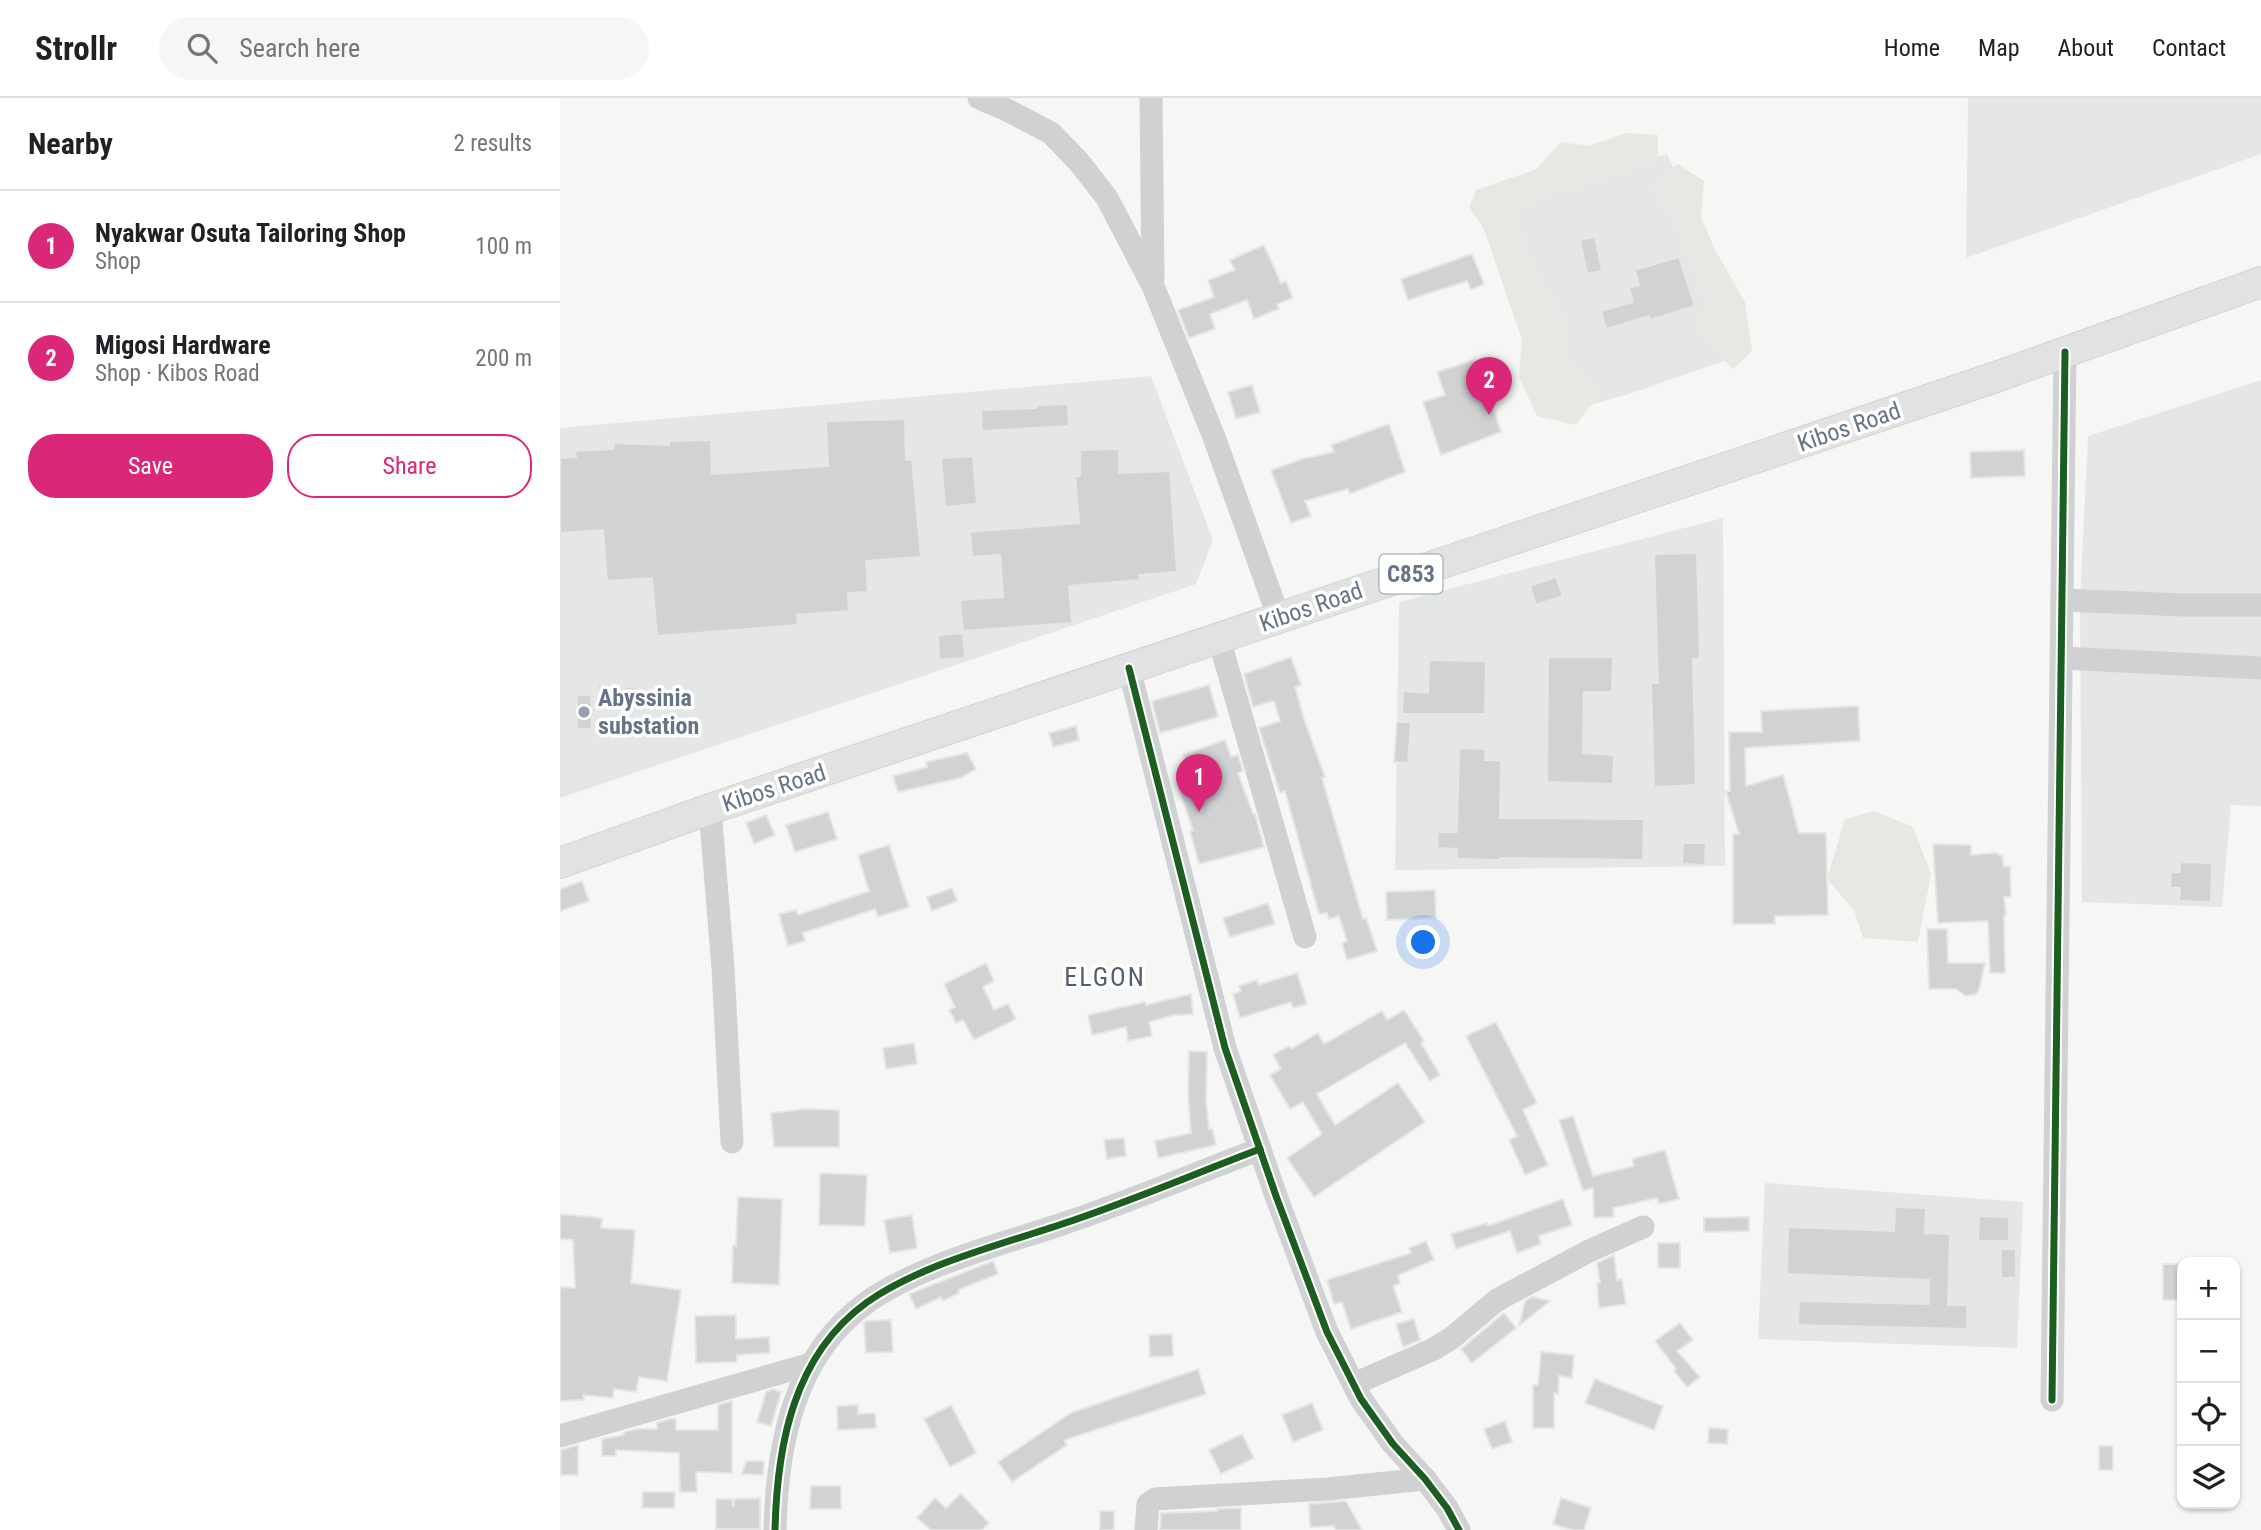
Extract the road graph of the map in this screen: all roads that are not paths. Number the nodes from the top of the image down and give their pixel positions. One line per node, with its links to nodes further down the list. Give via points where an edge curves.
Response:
1 (979, 98): 4 (street, via 1052,133 1079,162 1107,198)
2 (1151, 98): 4 (street)
3 (2261, 282): 5 (main road, Kibos Road / C853)
4 (1153, 286): 8 (street)
5 (2065, 352): 6 (street); 8 (main road, Kibos Road / C853)
6 (2062, 600): 7 (street); 10 (street)
7 (2261, 605)
8 (1279, 618): 9 (main road, Kibos Road / C853)
9 (1219, 639): 11 (main road, Kibos Road / C853); 15 (street)
10 (2062, 658): 12 (street); 21 (street)
11 (1129, 668): 13 (main road, Kibos Road / C853); 17 (street, via 1225,1048)
12 (2261, 668)
13 (710, 809): 14 (main road, Kibos Road / C853); 16 (street)
14 (560, 863)
15 (1305, 937)
16 (732, 1142)
17 (1260, 1149): 19 (street, via 916,1275 866,1303); 20 (street, via 1327,1332)
18 (1643, 1227): 20 (street, via 1497,1300 1434,1349)
19 (811, 1364): 22 (street); 24 (street, via 786,1425)
20 (1354, 1384): 23 (street, via 1393,1444)
21 (2052, 1401)
22 (560, 1436)
23 (1425, 1479): 25 (street, via 1155,1499 1148,1504); 26 (street)
24 (775, 1530)
25 (1146, 1530)
26 (1459, 1530)

